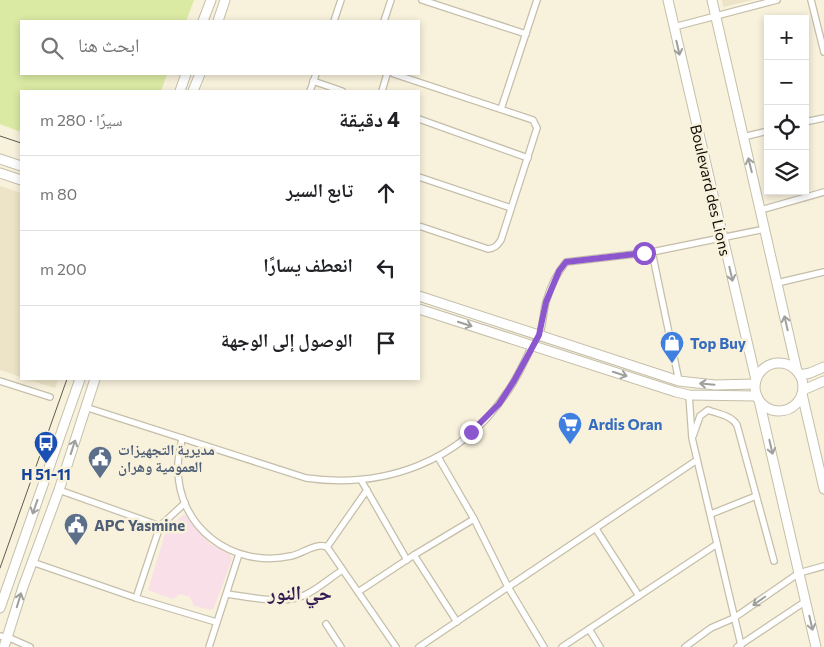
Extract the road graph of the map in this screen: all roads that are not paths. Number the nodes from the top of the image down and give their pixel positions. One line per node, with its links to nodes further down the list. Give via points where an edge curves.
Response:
1 (211, 0): 13 (main road)
2 (225, 0): 14 (main road)
3 (341, 0): 15 (street)
4 (392, 0): 16 (street)
5 (422, 0): 11 (street)
6 (537, 0): 18 (street)
7 (668, 0): 17 (main road, Boulevard des Lions)
8 (712, 0): 12 (main road)
9 (777, 0): 12 (street)
10 (811, 0): 19 (street)
11 (436, 2): 18 (street)
12 (716, 16): 17 (street); 36 (main road)
13 (204, 20)
14 (218, 20)
15 (334, 20)
16 (384, 20)
17 (674, 27): 48 (main road, Boulevard des Lions, one-way to 48)
18 (526, 34): 31 (street)
19 (824, 52)
20 (186, 75): 26 (main road)
21 (200, 75): 27 (main road)
22 (316, 75): 25 (street)
23 (387, 75): 30 (street)
24 (397, 75): 31 (street)
25 (314, 81): 28 (street); 29 (street)
26 (180, 90)
27 (194, 90)
28 (310, 90)
29 (339, 90)
30 (382, 90)
31 (501, 109): 37 (street, via 536,124)
32 (824, 118): 34 (street)
33 (420, 119): 37 (street)
34 (809, 121)
35 (764, 132): 36 (street)
36 (743, 137): 45 (main road, one-way to 36)
37 (528, 158): 44 (street)
38 (0, 159): 39 (main road)
39 (20, 166)
40 (0, 173): 42 (main road)
41 (420, 177): 44 (street)
42 (20, 180)
43 (824, 192): 45 (street)
44 (511, 208): 46 (street, via 501,240 494,248 488,249)
45 (761, 210): 47 (main road)
46 (420, 226)
47 (765, 229): 48 (street); 51 (main road)
48 (722, 238): 49 (street); 63 (main road, Boulevard des Lions, one-way to 63)
49 (652, 252): 54 (street, via 566,262 546,302); 61 (street)
50 (824, 272): 51 (street)
51 (777, 284): 57 (main road, one-way to 51)
52 (420, 296): 54 (main road)
53 (420, 310): 55 (main road, one-way to 55)
54 (539, 335): 55 (street); 61 (main road)
55 (533, 346): 65 (main road, one-way to 65); 71 (street, via 505,395 490,414)
56 (824, 368): 57 (main road)
57 (799, 373): 63 (main road, via 786,364 772,364 760,372); 64 (main road)
58 (80, 380): 99 (main road, one-way to 99)
59 (95, 380): 68 (main road)
60 (0, 381): 66 (street)
61 (679, 381): 63 (main road, one-way to 61, via 727,386)
62 (824, 381): 64 (main road)
63 (756, 382): 67 (main road)
64 (803, 392): 67 (main road, via 795,405 783,411 770,409); 74 (main road)
65 (689, 395): 67 (main road); 70 (street)
66 (50, 397)
67 (758, 398): 92 (main road, one-way to 92)
68 (85, 407): 69 (street); 75 (main road, one-way to 68)
69 (182, 438): 73 (street, via 306,478); 78 (street, via 178,465)
70 (692, 438): 72 (street); 77 (street, via 700,416 708,410 734,420)
71 (438, 457): 73 (street, via 406,471); 80 (street)
72 (697, 460): 79 (street); 82 (street)
73 (361, 480): 76 (street)
74 (824, 489)
75 (59, 490): 81 (street); 89 (main road)
76 (367, 490): 84 (street); 87 (street)
77 (756, 496): 79 (street); 88 (street)
78 (185, 504): 81 (street); 85 (street, via 198,527 215,543)
79 (711, 514): 83 (street)
80 (474, 519): 86 (street); 93 (street)
81 (160, 526): 97 (street)
82 (596, 528): 93 (street); 96 (street)
83 (717, 544): 96 (street); 100 (street)
84 (326, 547): 85 (street, via 317,546 292,556 269,559); 91 (street)
85 (239, 554): 95 (street)
86 (414, 555): 87 (street); 102 (street)
87 (407, 560): 94 (street)
88 (774, 561)
89 (32, 562): 97 (street); 105 (main road, one-way to 89)
90 (824, 566): 92 (street)
91 (341, 571): 94 (street); 95 (street, via 304,595 288,599)
92 (799, 572): 98 (main road); 100 (street, one-way to 100)
93 (508, 587): 102 (street); 114 (street)
94 (358, 592): 112 (street)
95 (227, 594): 101 (street)
96 (639, 596): 104 (street)
97 (136, 598): 101 (street)
98 (806, 602): 107 (street); 118 (main road, one-way to 118)
99 (0, 608)
100 (734, 618): 106 (street, via 711,628); 107 (street)
101 (216, 622): 110 (street)
102 (457, 622): 113 (street)
103 (326, 624): 111 (street)
104 (589, 629): 115 (street); 116 (street)
105 (4, 637): 108 (main road); 109 (street)
106 (696, 644): 117 (street)
107 (739, 646)
108 (4, 647)
109 (30, 647)
110 (209, 647)
111 (341, 647)
112 (396, 647)
113 (419, 647)
114 (544, 647)
115 (562, 647)
116 (600, 647)
117 (685, 647)
118 (816, 647)

